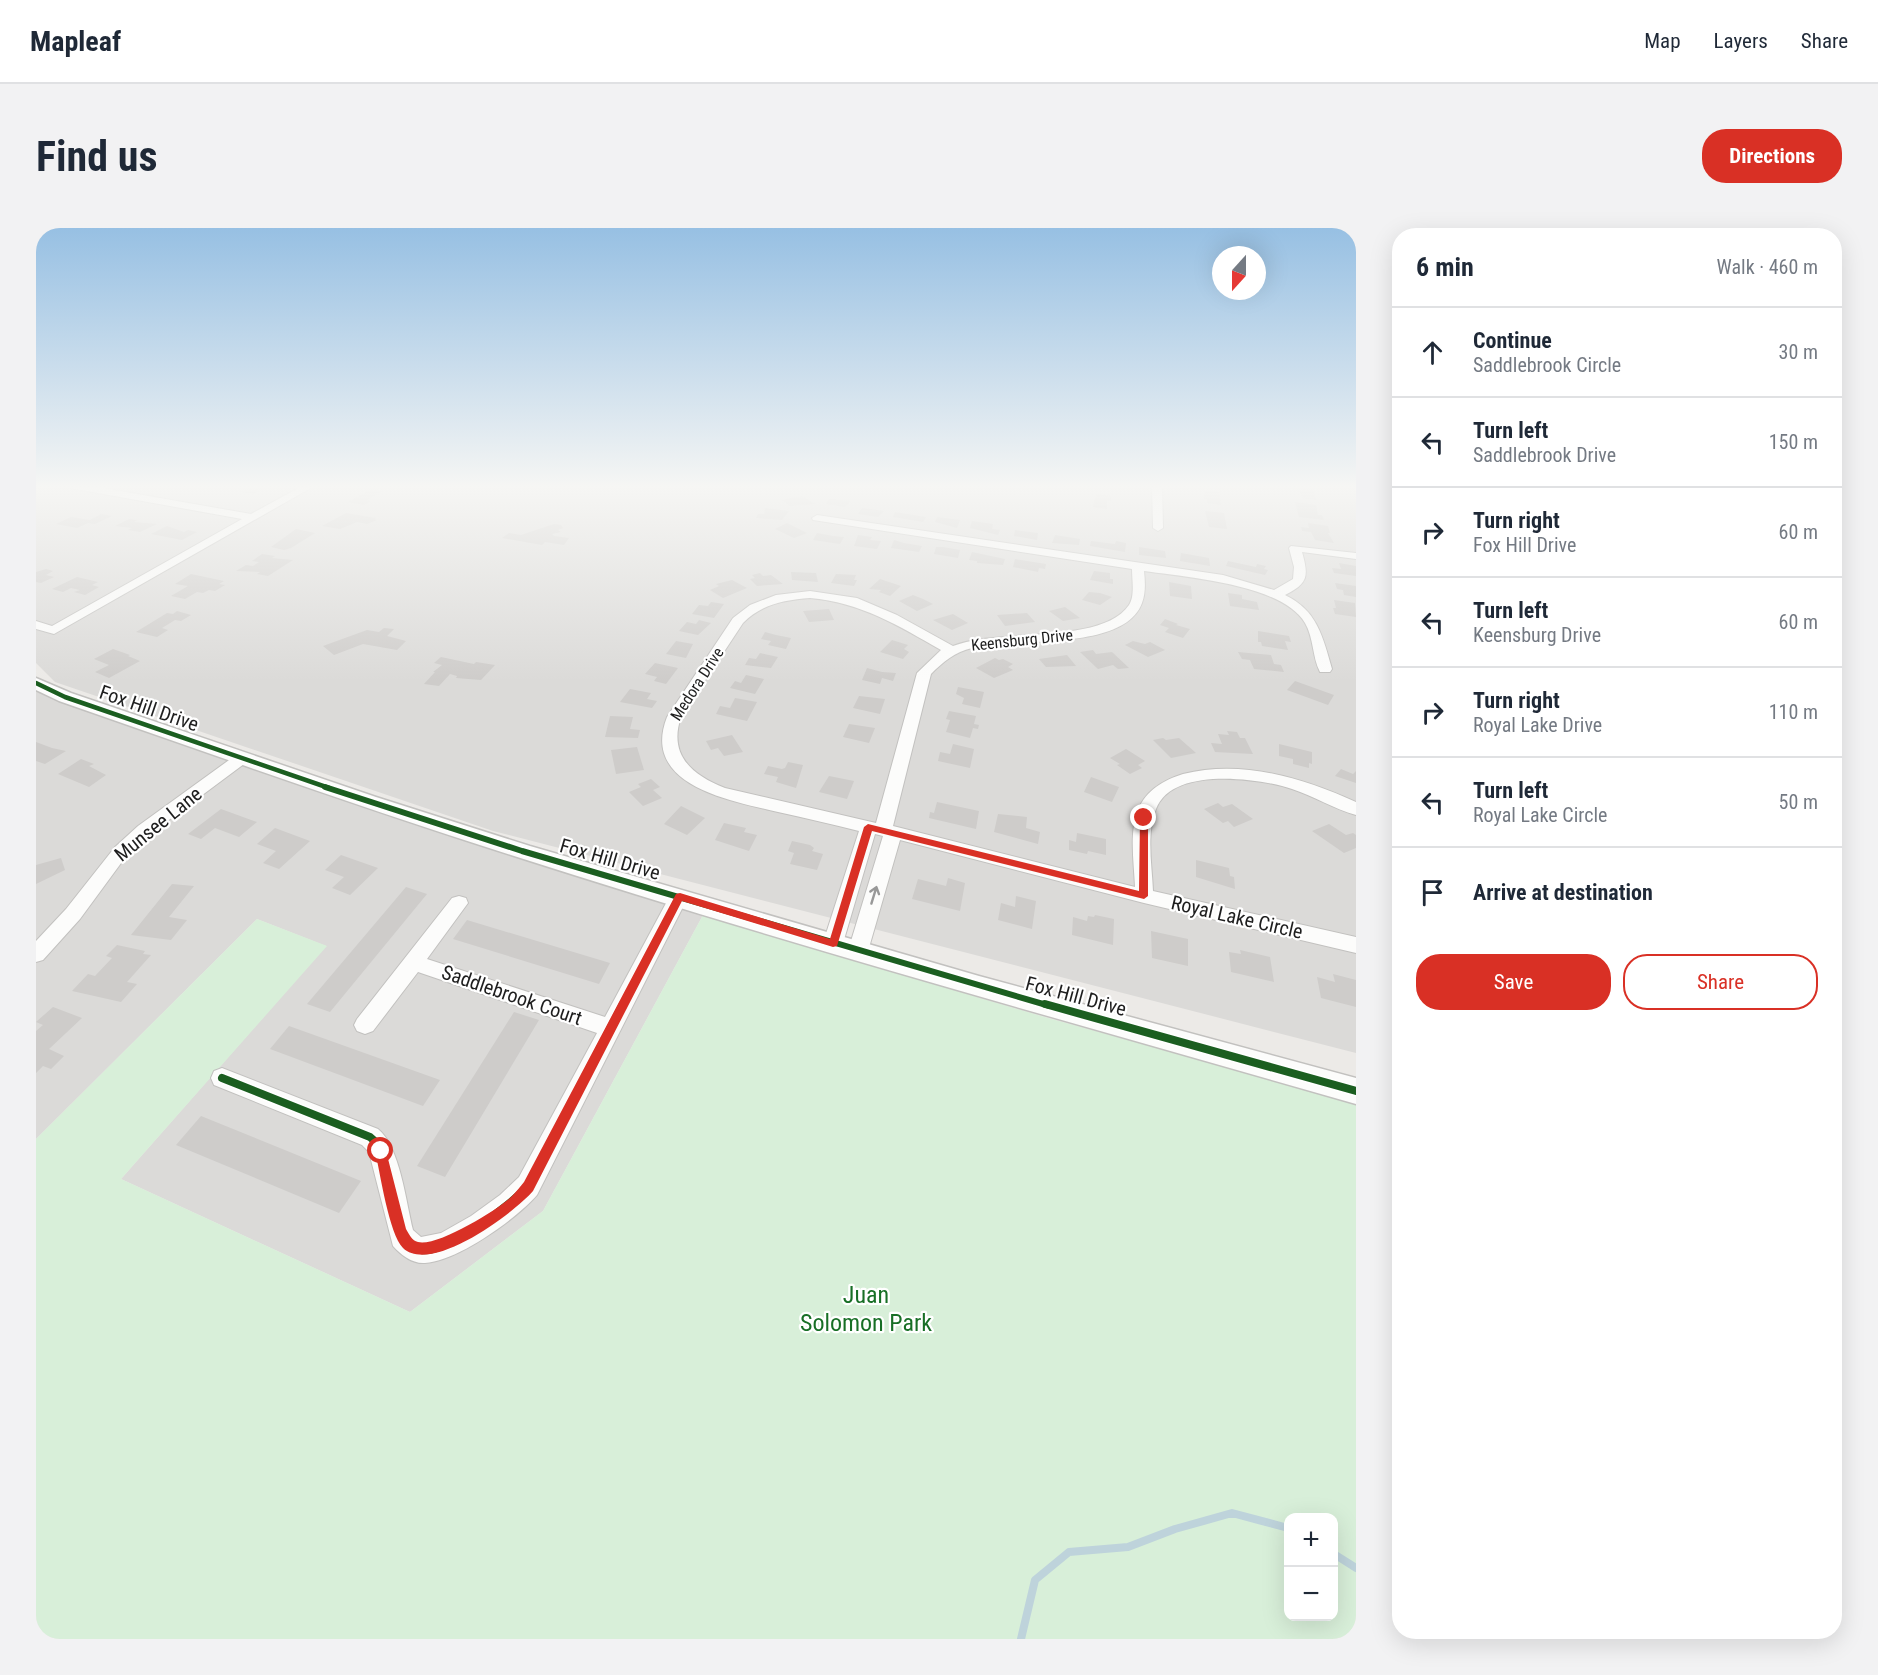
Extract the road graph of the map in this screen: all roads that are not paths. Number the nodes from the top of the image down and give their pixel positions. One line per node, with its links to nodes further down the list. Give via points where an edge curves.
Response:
1 (195, 551): 8 (street, via 54,630)
2 (1037, 551): 6 (street)
3 (1296, 551): 7 (street, via 1301,579)
4 (1317, 551): 5 (street)
5 (1356, 556)
6 (1138, 566): 7 (street, via 1228,580); 9 (street, Keensburg Drive, via 1135,605 1111,626 1069,635 978,642)
7 (1274, 595): 10 (street, via 1310,621)
8 (36, 625)
9 (950, 650): 14 (street, Keensburg Drive, via 934,660 924,673); 14 (street, Medora Drive, via 859,602 822,595 776,598 751,609 738,621 671,722 668,741 672,755 684,771 704,785 729,795)
10 (1325, 669)
11 (36, 683): 12 (street, Fox Hill Drive, via 65,697)
12 (242, 758): 16 (street, Fox Hill Drive, via 454,830); 20 (street, Munsee Lane, via 127,846)
13 (1356, 809): 15 (street, Royal Lake Circle, via 1309,788 1261,776 1217,773 1180,780 1154,797 1144,818)
14 (882, 830): 15 (street, Medora Drive); 18 (street, Keensburg Drive); 21 (street, Keensburg Drive, one-way to 14)
15 (1144, 896): 19 (street, Royal Lake Circle)
16 (680, 897): 18 (street, Fox Hill Drive); 24 (street)
17 (459, 903): 22 (street, Saddlebrook Court)
18 (833, 943): 21 (street, Fox Hill Drive)
19 (1356, 945)
20 (40, 946)
21 (858, 951): 26 (street, Fox Hill Drive)
22 (413, 962): 23 (street, Saddlebrook Court); 24 (street, Saddlebrook Court)
23 (364, 1025)
24 (610, 1028): 25 (street, via 523,1194 502,1212 429,1249 419,1250 402,1237 381,1151 374,1140)
25 (222, 1078)
26 (1356, 1091)

